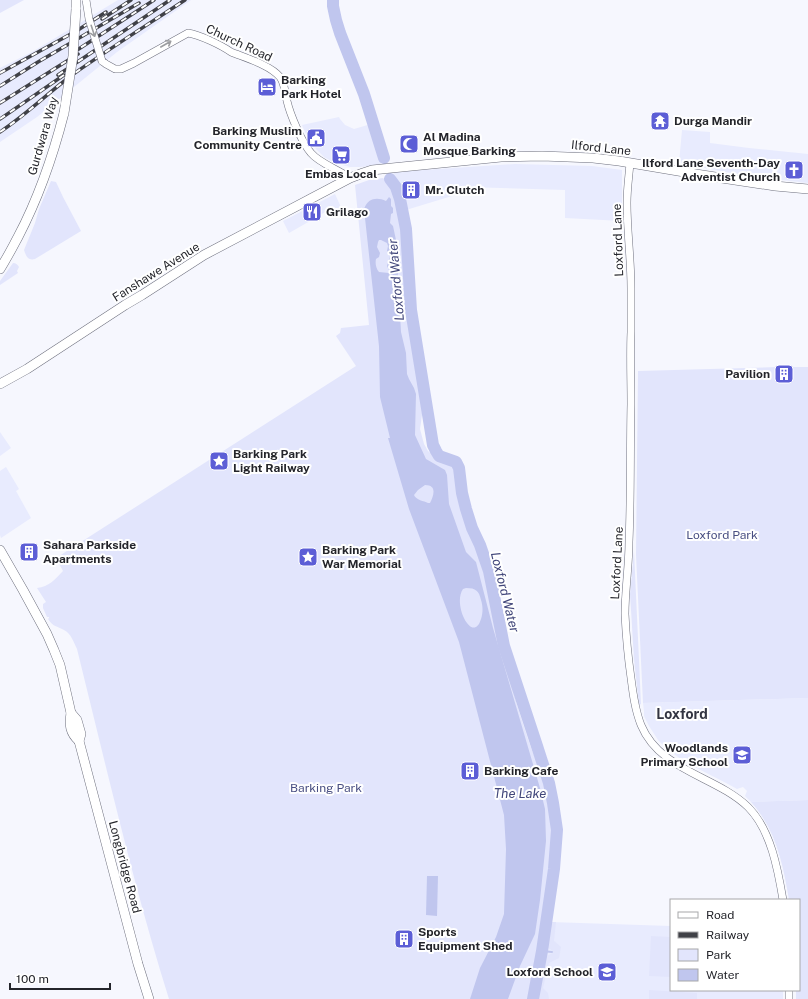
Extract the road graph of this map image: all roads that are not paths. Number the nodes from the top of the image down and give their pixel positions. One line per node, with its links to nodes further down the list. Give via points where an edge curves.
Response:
1 (86, 0): 4 (street, Church Road, one-way to 4, bridge, via 102,61 113,68 119,69 134,63 188,33 270,69 284,86 295,124 311,153)
2 (76, 4): 6 (main road, Gurdwara Way, bridge, via 73,56 64,113 38,195)
3 (630, 163): 4 (main road, Ilford Lane, via 593,158 542,156 486,158 372,170); 5 (main road, Ilford Lane); 9 (street, Loxford Lane, via 627,203 631,287 630,541 625,613 628,658 636,711 642,728 652,743 669,760 738,799 753,813 770,847)
4 (350, 178): 7 (main road, Fanshawe Avenue, via 204,255 27,369)
5 (808, 189)
6 (0, 269)
7 (0, 383)
8 (0, 550): 10 (main road, Longbridge Road, via 47,634 60,665 72,713 81,734 79,741)
9 (783, 899)
10 (149, 999)

